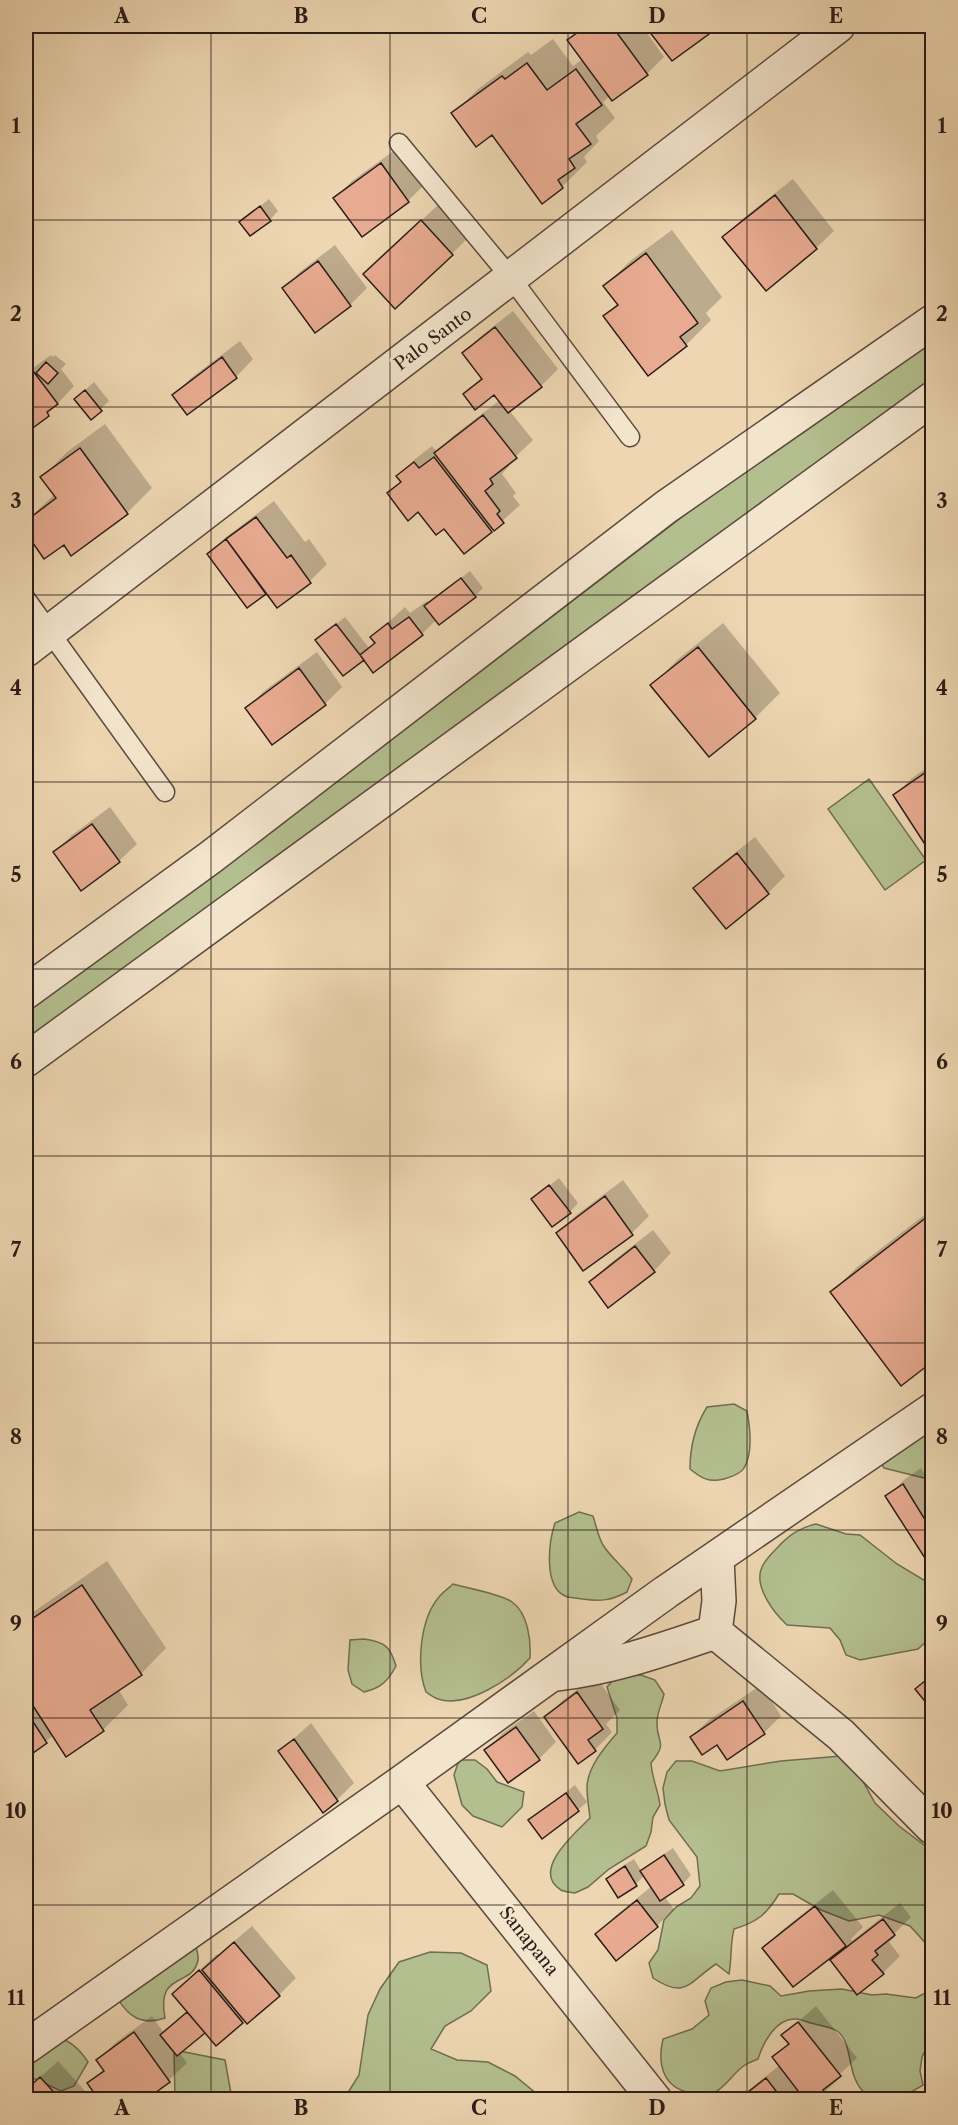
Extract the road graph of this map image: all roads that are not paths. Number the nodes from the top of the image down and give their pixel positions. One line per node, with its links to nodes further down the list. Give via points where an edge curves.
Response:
1 (838, 26): 3 (street, Palo Santo)
2 (399, 143): 3 (lane)
3 (511, 278): 6 (lane); 8 (street, Palo Santo)
4 (933, 322): 10 (street, via 666,507 211,857)
5 (933, 399): 11 (street)
6 (630, 437)
7 (26, 599): 8 (lane)
8 (38, 641): 9 (lane)
9 (165, 792)
10 (26, 992)
11 (26, 1060)
12 (933, 1410): 13 (street)
13 (717, 1558): 14 (street, via 719,1601); 15 (street)
14 (715, 1632): 15 (street, via 620,1664); 17 (street, via 842,1735)
15 (550, 1675): 16 (street)
16 (402, 1782): 18 (street); 19 (street, Sanapana)
17 (933, 1827)
18 (26, 2047)
19 (656, 2100)

